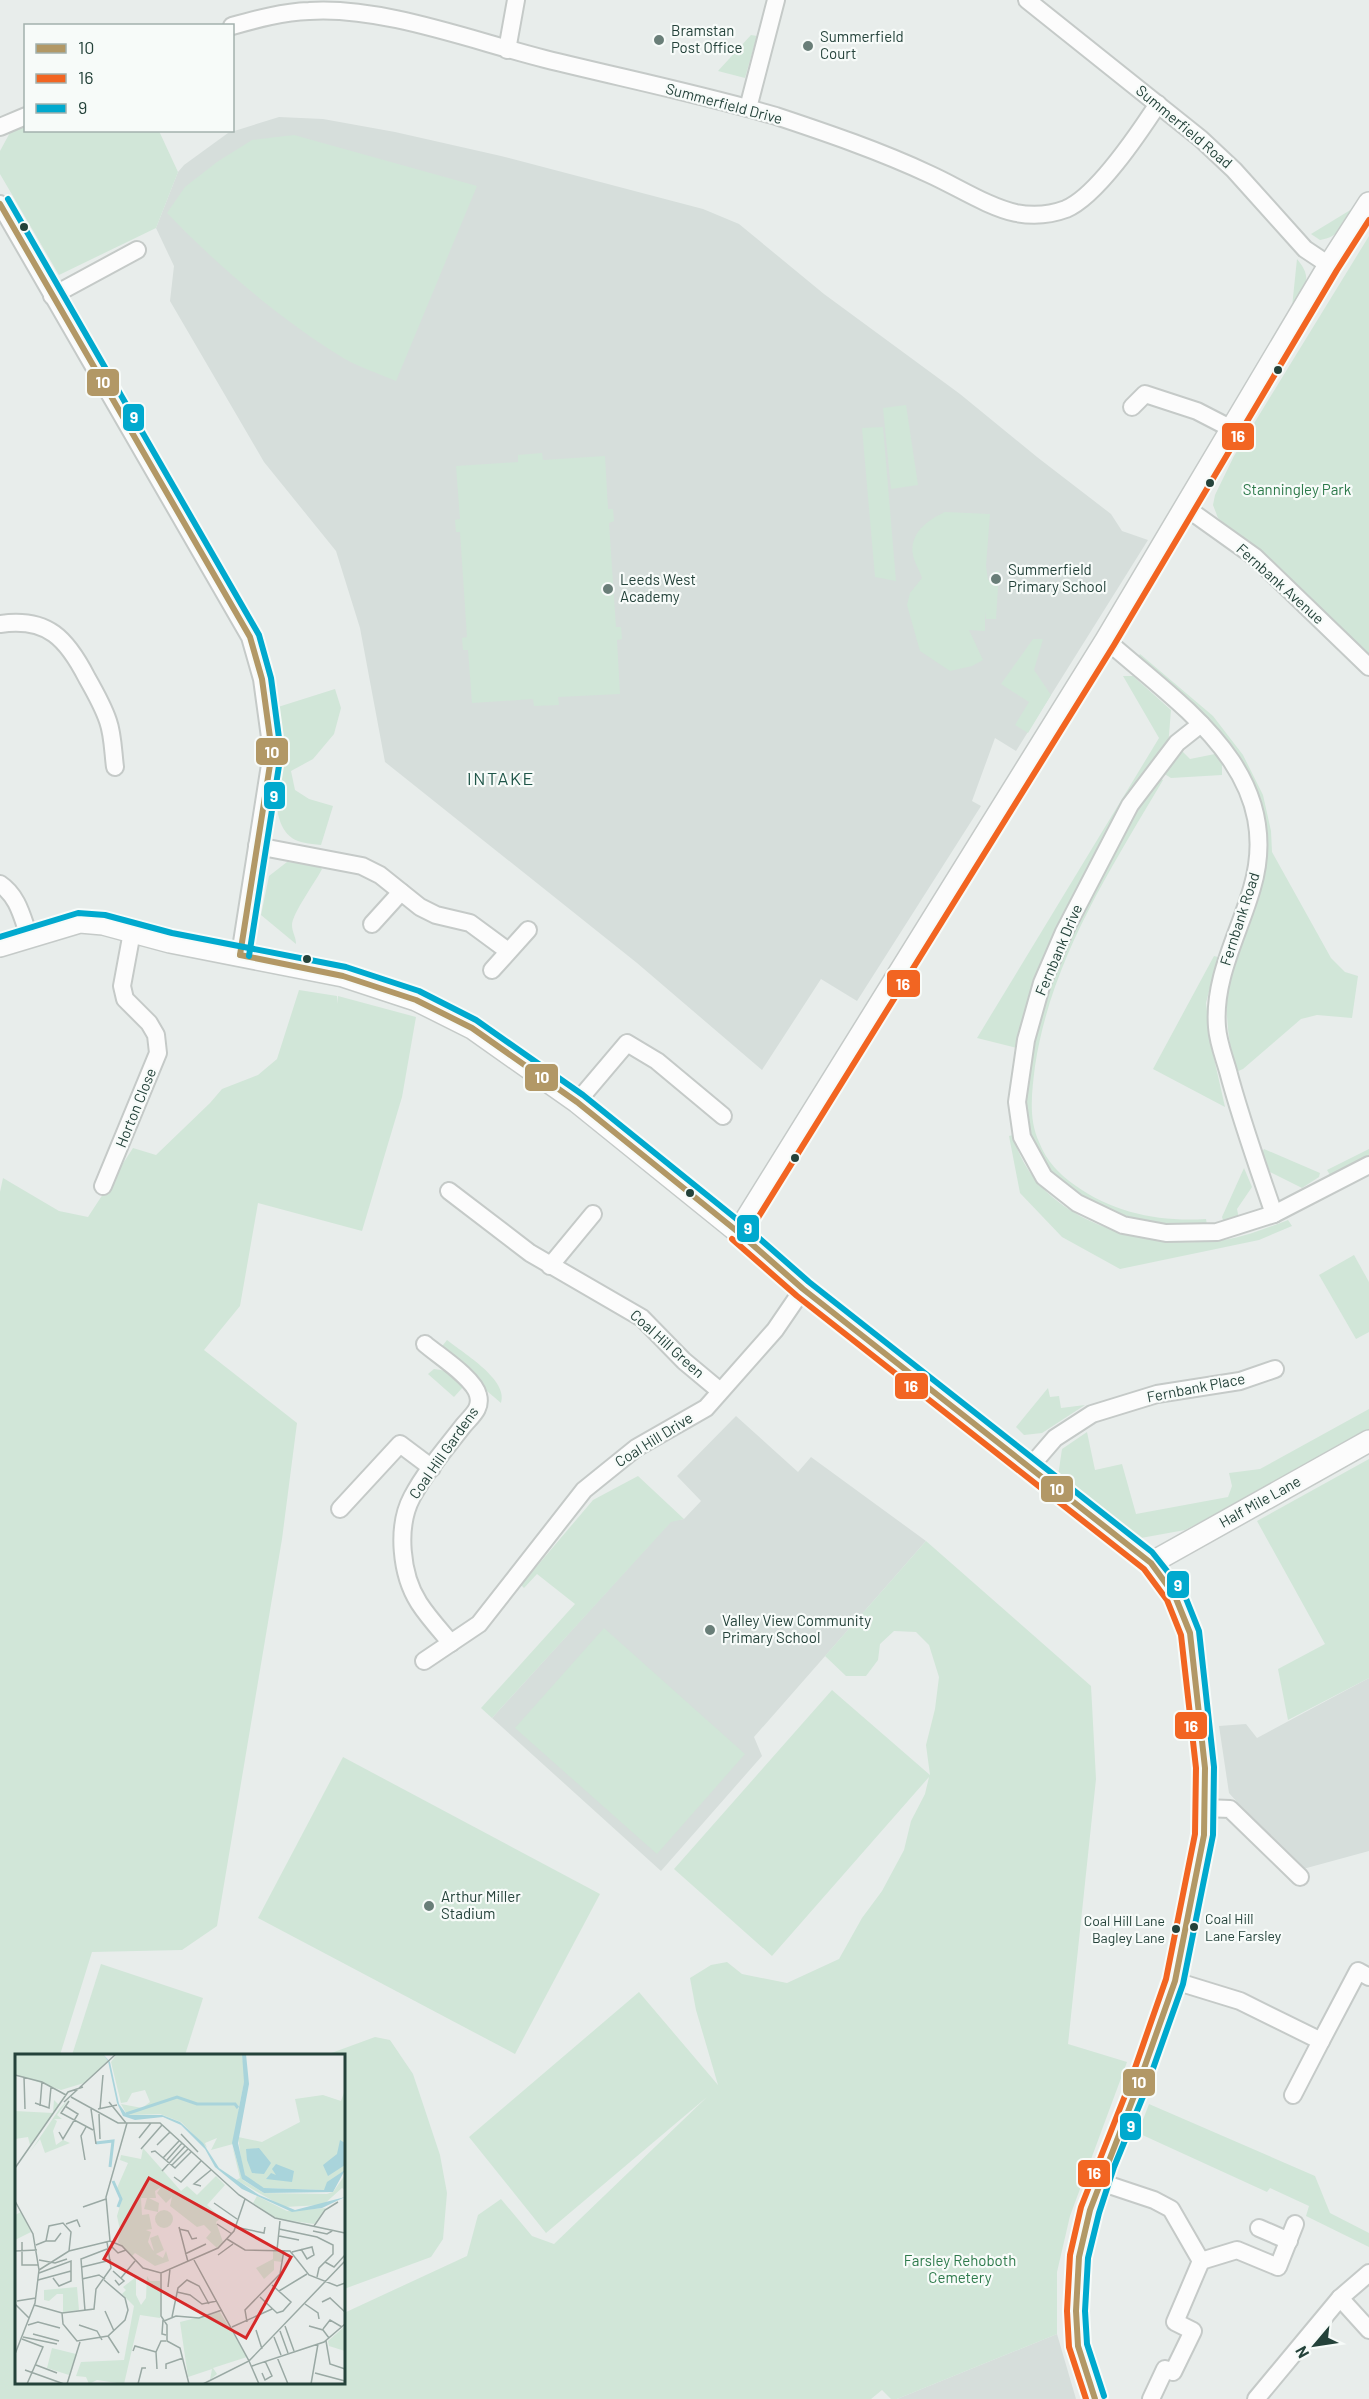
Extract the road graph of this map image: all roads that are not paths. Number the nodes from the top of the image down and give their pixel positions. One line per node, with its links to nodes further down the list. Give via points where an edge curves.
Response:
1 (516, 0): 5 (street)
2 (776, 0): 7 (street)
3 (1027, 0): 6 (street, Summerfield Road)
4 (234, 25): 5 (street, Summerfield Drive, via 275,15 335,10 404,22)
5 (507, 50): 7 (street, Summerfield Drive)
6 (1158, 104): 7 (street, Summerfield Drive, via 1090,192 1065,209 1043,215 1014,213 927,173 815,129); 14 (street, Summerfield Road, via 1234,170 1305,249)
7 (748, 108)
8 (24, 117): 9 (street)
9 (0, 127)
10 (1369, 203): 14 (street)
11 (0, 204): 12 (street)
12 (6, 231): 15 (street)
13 (137, 250): 15 (street)
14 (1329, 265): 17 (street)
15 (52, 296): 24 (street, via 250,637 262,679 272,752)
16 (1132, 407): 17 (street, via 1144,394 1197,411)
17 (1230, 428): 18 (street)
18 (1185, 507): 20 (street); 21 (street, Fernbank Avenue, via 1255,558)
19 (0, 624): 23 (street, via 35,626 55,634 73,650 108,722)
20 (1106, 640): 22 (street, Fernbank Road); 42 (street)
21 (1369, 667)
22 (1201, 724): 41 (street, Fernbank Road, via 1232,759 1247,786 1256,816 1258,861 1225,965 1218,995 1217,1028 1238,1110); 41 (street, Fernbank Drive, via 1177,743 1130,805 1064,932 1042,983 1026,1040 1017,1102 1021,1134 1044,1177 1077,1203 1123,1225 1167,1233 1217,1232)
23 (115, 767)
24 (257, 846): 26 (street, via 362,866); 33 (street)
25 (0, 884): 30 (street, via 18,904)
26 (401, 892): 27 (street); 32 (street, via 436,915 470,923)
27 (372, 924)
28 (528, 930): 32 (street)
29 (132, 932): 30 (street, via 80,922); 33 (street); 38 (street, Horton Close, via 122,986 125,999 156,1035 158,1053)
30 (29, 936): 31 (street)
31 (0, 946)
32 (508, 951): 34 (street)
33 (240, 955): 35 (street, via 343,976 416,1000 472,1028)
34 (492, 970)
35 (577, 1102): 36 (street, via 627,1043 657,1061); 42 (street)
36 (723, 1116)
37 (1369, 1165): 41 (street, Fernbank Drive)
38 (103, 1186)
39 (449, 1191): 43 (street, Coal Hill Green)
40 (593, 1214): 43 (street)
41 (1274, 1214)
42 (738, 1232): 44 (street)
43 (550, 1266): 47 (street, Coal Hill Green, via 642,1318)
44 (803, 1289): 47 (street, Coal Hill Drive, via 776,1330); 49 (street)
45 (425, 1344): 50 (street, Coal Hill Gardens, via 472,1384 479,1402 476,1412)
46 (1275, 1369): 49 (street, Fernbank Place, via 1240,1381 1157,1394 1092,1413 1055,1438)
47 (720, 1391): 53 (street, Coal Hill Drive, via 706,1408 636,1448 584,1490 479,1624)
48 (1369, 1441): 52 (street, Half Mile Lane)
49 (1030, 1467): 52 (street)
50 (432, 1468): 51 (street, via 400,1444); 53 (street, Coal Hill Gardens, via 411,1498 404,1520 405,1572 418,1602)
51 (340, 1509)
52 (1151, 1563): 55 (street, via 1175,1596 1190,1633 1205,1768)
53 (451, 1643): 54 (street, Coal Hill Drive)
54 (424, 1661)
55 (1204, 1808): 56 (street, via 1230,1809); 58 (street, via 1204,1835)
56 (1300, 1876)
57 (1369, 1977): 59 (street, via 1358,1971)
58 (1175, 1981): 59 (street, via 1239,2001); 61 (street)
59 (1321, 2041): 60 (street)
60 (1293, 2095)
61 (1100, 2182): 65 (street, via 1172,2209); 69 (street, via 1079,2257 1076,2311 1078,2346)
62 (1295, 2224): 64 (street)
63 (1259, 2228): 64 (street)
64 (1289, 2241): 65 (street, via 1278,2267 1237,2250)
65 (1201, 2261): 70 (street, via 1175,2322 1193,2331 1173,2372 1165,2368)
66 (1369, 2273): 67 (street)
67 (1340, 2298): 68 (street); 71 (street)
68 (1369, 2330)
69 (1095, 2399)
70 (1151, 2399)
71 (1256, 2399)

